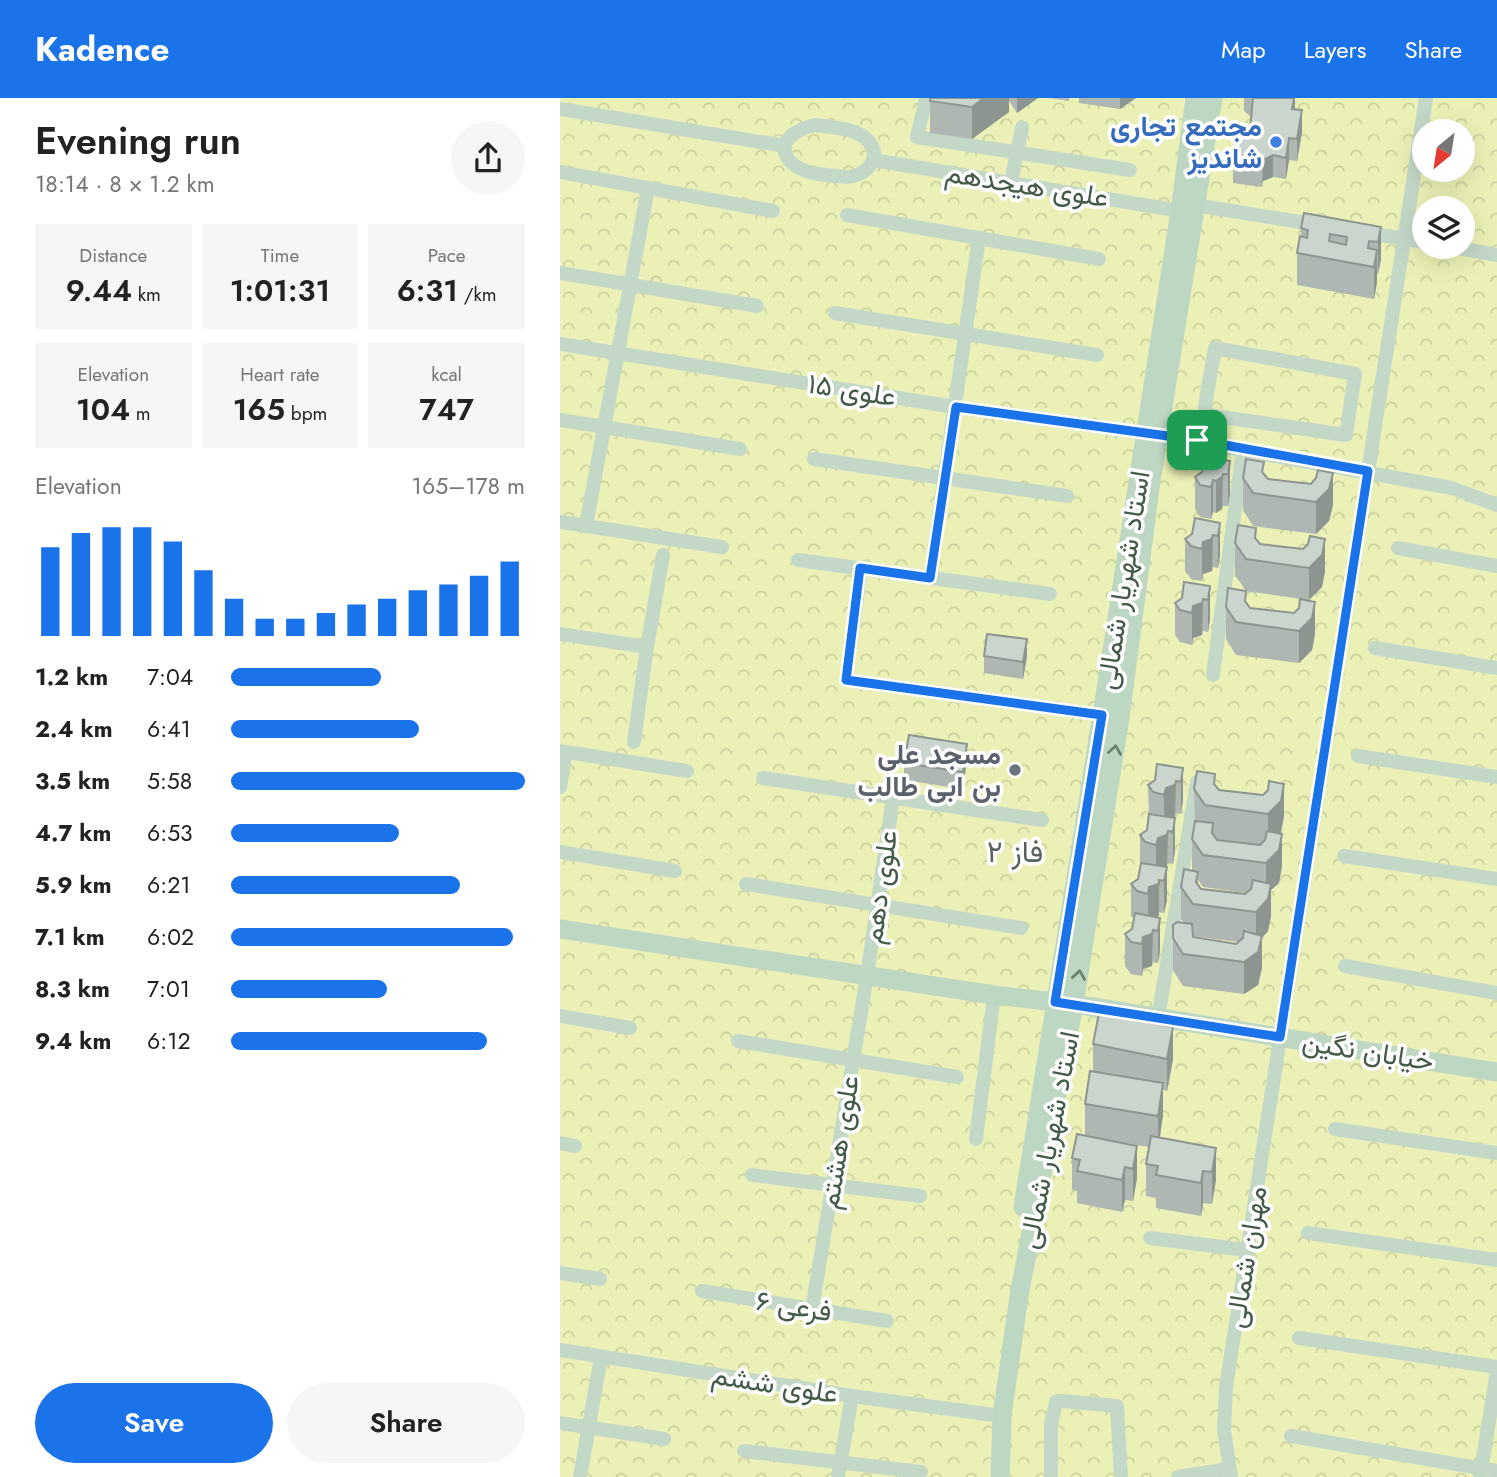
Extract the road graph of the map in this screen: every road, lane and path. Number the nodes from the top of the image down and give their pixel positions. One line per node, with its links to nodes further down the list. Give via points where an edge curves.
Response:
1 (926, 98): 8 (street, via 917,137)
2 (1195, 98): 14 (street, استاد شهریار شمالی)
3 (1213, 98): 14 (street, استاد شهریار شمالی)
4 (1426, 98): 20 (street, مهران شمالی)
5 (560, 108): 7 (street)
6 (1022, 127): 8 (street)
7 (785, 146): 9 (street, via 793,164 822,174 855,177); 9 (street, via 800,128 834,127 863,137 871,145)
8 (1017, 152): 10 (street); 12 (street)
9 (873, 160): 12 (street, علوی هیجدهم)
10 (1130, 170)
11 (560, 172): 13 (street)
12 (1011, 183): 14 (street, علوی هیجدهم)
13 (648, 188): 15 (street); 26 (street)
14 (1188, 208): 17 (street, علوی هیجدهم); 37 (street, استاد شهریار شمالی)
15 (773, 211)
16 (847, 215): 19 (street)
17 (1326, 226)
18 (1353, 230): 20 (street)
19 (979, 238): 24 (street); 29 (street)
20 (1405, 239): 21 (street); 42 (street, مهران شمالی)
21 (1412, 240)
22 (1475, 250): 23 (street)
23 (1497, 254)
24 (1099, 259)
25 (560, 273): 26 (street)
26 (630, 285): 27 (street); 31 (street)
27 (757, 306)
28 (835, 313): 29 (street)
29 (966, 332): 32 (street); 34 (street)
30 (560, 344): 31 (street, علوی ۱۵)
31 (618, 352): 34 (street, علوی ۱۵); 36 (street)
32 (1097, 355)
33 (1205, 406): 38 (street, via 1215,348 1355,374 1346,435 1208,415)
34 (956, 407): 37 (street, علوی ۱۵); 43 (street)
35 (560, 420): 36 (street)
36 (604, 427): 39 (street); 47 (street)
37 (1152, 434): 38 (street, علوی ۱۵); 61 (street, استاد شهریار شمالی)
38 (1197, 440): 40 (street, علوی ۱۵)
39 (740, 449)
40 (1243, 449): 42 (street, علوی ۱۵); 60 (street)
41 (814, 459): 43 (street)
42 (1368, 471): 45 (street, علوی ۱۵, via 1452,488); 88 (street, مهران شمالی)
43 (945, 478): 44 (street); 54 (street)
44 (1067, 496)
45 (1497, 505)
46 (560, 522): 47 (street)
47 (586, 526): 48 (street)
48 (722, 547)
49 (1398, 548): 52 (street)
50 (663, 555): 57 (street)
51 (798, 560): 53 (street)
52 (1497, 566)
53 (860, 568): 54 (street); 61 (street, via 846,680)
54 (930, 578): 55 (street)
55 (1050, 594)
56 (560, 634): 57 (street)
57 (647, 648): 62 (street)
58 (1375, 648): 59 (street)
59 (1497, 668)
60 (1213, 675)
61 (1111, 717): 84 (street, استاد شهریار شمالی)
62 (634, 742)
63 (563, 751): 65 (street); 69 (street)
64 (1358, 756): 66 (street)
65 (687, 771)
66 (1497, 777)
67 (763, 778): 70 (street)
68 (1198, 782): 86 (street)
69 (560, 787)
70 (893, 798): 71 (street); 77 (street, علوی دهم)
71 (1042, 821)
72 (560, 852): 74 (street)
73 (1344, 856): 75 (street)
74 (675, 871)
75 (1497, 879)
76 (746, 884): 77 (street)
77 (877, 904): 79 (street); 81 (street, علوی دهم)
78 (560, 929): 81 (street, خیابان نگین)
79 (1021, 929)
80 (1345, 966): 82 (street)
81 (867, 976): 83 (street, خیابان نگین); 90 (street, علوی هشتم)
82 (1497, 993)
83 (995, 995): 84 (street, خیابان نگین); 94 (street)
84 (1064, 1003): 86 (street, خیابان نگین); 115 (street, استاد شهریار شمالی)
85 (560, 1016): 87 (street)
86 (1158, 1018): 88 (street, خیابان نگین)
87 (630, 1028)
88 (1280, 1037): 91 (street, خیابان نگین); 103 (street, مهران شمالی)
89 (738, 1041): 90 (street)
90 (853, 1059): 92 (street); 99 (street, علوی هشتم)
91 (1497, 1072)
92 (957, 1077)
93 (1335, 1129): 97 (street)
94 (976, 1139)
95 (560, 1143): 96 (street)
96 (575, 1146)
97 (1497, 1153)
98 (752, 1175): 99 (street)
99 (832, 1184): 100 (street); 108 (street, علوی هشتم)
100 (920, 1196)
101 (1308, 1233): 104 (street)
102 (1150, 1238): 103 (street)
103 (1246, 1250): 124 (street, مهران شمالی, via 1226,1387 1224,1430)
104 (1497, 1260)
105 (560, 1273): 106 (street)
106 (600, 1279)
107 (702, 1291): 108 (street, فرعی ۶)
108 (812, 1309): 109 (street, فرعی ۶)
109 (887, 1321)
110 (1299, 1338): 113 (street)
111 (560, 1350): 112 (street, علوی ششم)
112 (601, 1357): 114 (street, علوی ششم); 117 (street)
113 (1497, 1369): 125 (street)
114 (852, 1396): 115 (street, علوی ششم); 121 (street)
115 (996, 1415): 127 (street, استاد شهریار شمالی); 128 (street, استاد شهریار شمالی)
116 (560, 1423): 117 (street)
117 (588, 1428): 119 (street); 126 (street)
118 (1291, 1436): 125 (street)
119 (664, 1439)
120 (744, 1451): 121 (street)
121 (839, 1470): 123 (street)
122 (1497, 1471): 125 (street)
123 (921, 1472)
124 (1230, 1473): 131 (street)
125 (1480, 1473)
126 (580, 1477)
127 (989, 1477)
128 (1000, 1477)
129 (1051, 1477): 130 (street, via 1051,1424 1056,1402 1063,1401 1117,1406)
130 (1121, 1477)
131 (1178, 1477)

